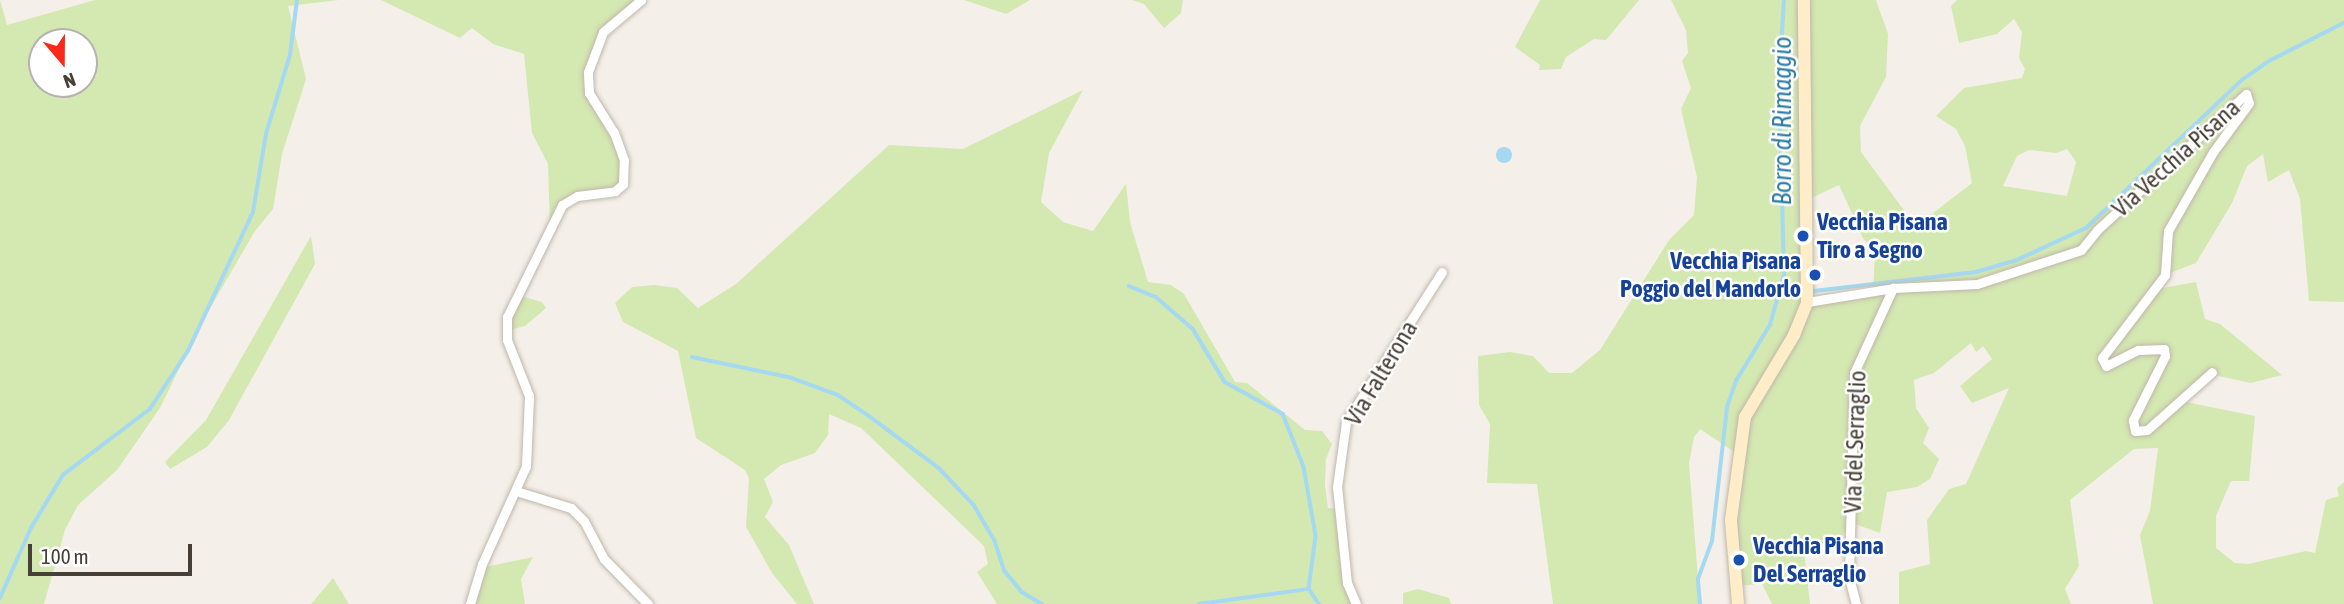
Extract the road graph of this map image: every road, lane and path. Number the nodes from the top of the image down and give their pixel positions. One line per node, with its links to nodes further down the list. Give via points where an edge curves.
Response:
1 (641, 0): 7 (street, via 603,32 588,72 589,93 624,160 623,184 615,191 577,196 562,205 507,317 506,340 524,380 530,412 526,466)
2 (1804, 0): 5 (main road)
3 (1442, 272): 10 (street, Via Falterona, via 1346,422 1337,487 1347,583)
4 (1893, 288): 5 (street, Via Vecchia Pisana); 6 (street, Via Vecchia Pisana, via 1977,284 2081,250 2097,230 2246,94 2249,103 2213,152 2168,231 2165,275 2102,358 2106,366 2138,350 2164,349 2165,356 2133,420 2134,431 2147,430); 12 (street, Via del Serraglio, via 1854,373 1849,577)
5 (1807, 302): 11 (main road, via 1794,335 1745,417 1731,520)
6 (2211, 372)
7 (516, 491): 8 (street, via 482,564); 9 (street, via 571,508 584,521 604,559)
8 (470, 604)
9 (648, 604)
10 (1356, 604)
11 (1738, 604)
12 (1856, 604)

